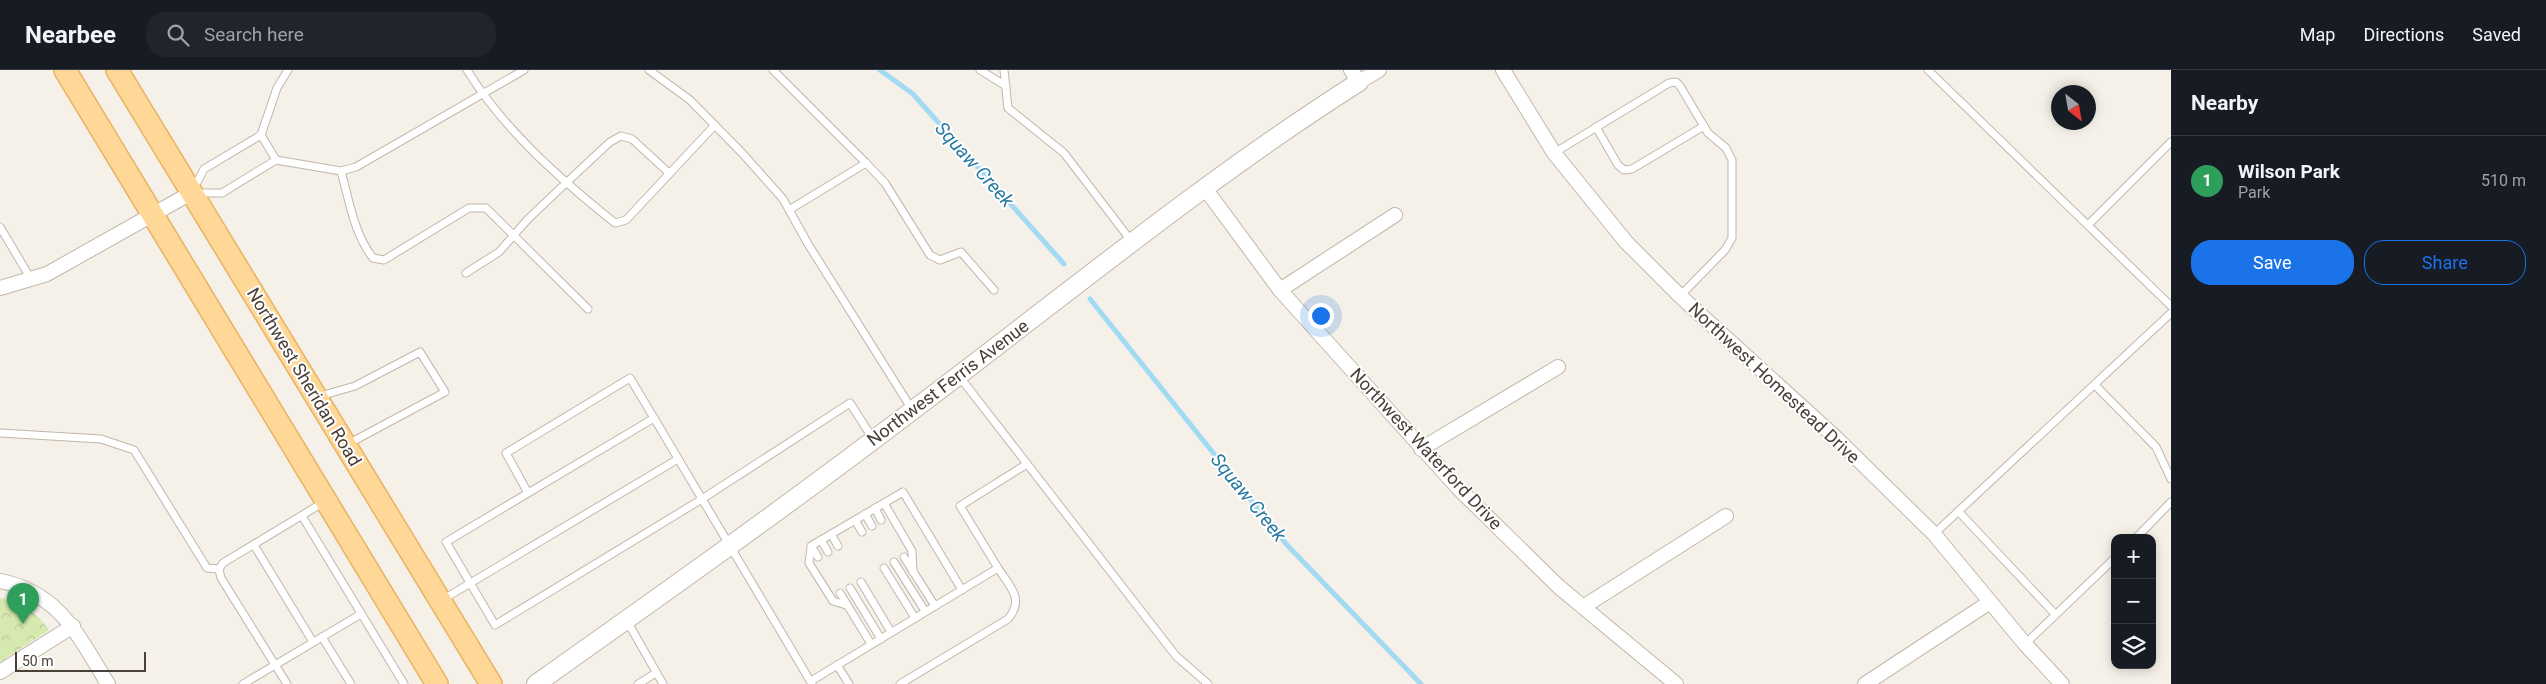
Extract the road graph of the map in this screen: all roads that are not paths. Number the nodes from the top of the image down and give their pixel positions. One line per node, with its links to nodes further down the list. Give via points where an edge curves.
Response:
1 (65, 70): 30 (main road)
2 (117, 70): 28 (main road, Northwest Sheridan Road)
3 (288, 70): 19 (lane, via 277,88)
4 (467, 70): 15 (lane)
5 (524, 70): 15 (lane)
6 (649, 70): 16 (lane, via 690,100)
7 (773, 70): 23 (lane)
8 (980, 70): 14 (lane)
9 (1004, 70): 14 (lane)
10 (1379, 70): 13 (street)
11 (1502, 70): 21 (street, Northwest Homestead Drive)
12 (1928, 70): 32 (lane)
13 (1355, 76): 27 (street, Northwest Ferris Avenue)
14 (1006, 86): 35 (lane, via 1008,108 1064,152)
15 (482, 93): 24 (lane, via 356,167); 26 (lane)
16 (715, 124): 25 (lane); 29 (lane)
17 (1704, 126): 18 (lane, via 1632,169 1624,170); 18 (lane, via 1676,82 1669,83); 41 (lane, via 1726,148 1732,160 1732,238 1725,250)
18 (1596, 127): 21 (lane)
19 (261, 135): 22 (lane); 28 (lane, via 204,169)
20 (2171, 142): 32 (lane)
21 (1554, 153): 41 (street, Northwest Homestead Drive, via 1626,242)
22 (276, 160): 24 (lane); 28 (lane, via 222,192)
23 (866, 163): 29 (lane); 39 (lane, via 885,183 930,255 940,260 961,252)
24 (341, 171): 34 (lane, via 357,229 364,247 373,258 384,260 469,208 486,208)
25 (669, 173): 26 (lane, via 632,139 622,136 610,142); 26 (lane, via 626,220 615,223)
26 (566, 183): 34 (lane)
27 (1204, 187): 35 (street, Northwest Ferris Avenue); 40 (street, Northwest Waterford Drive)
28 (191, 193): 30 (street); 48 (main road, Northwest Sheridan Road)
29 (789, 210): 49 (lane)
30 (153, 214): 37 (street, via 47,274); 60 (main road)
31 (1395, 215): 40 (street)
32 (2088, 225): 42 (lane)
33 (0, 227): 37 (lane)
34 (514, 235): 36 (lane, via 499,252); 43 (lane)
35 (1132, 242): 46 (street, Northwest Ferris Avenue)
36 (466, 273)
37 (31, 279): 38 (street)
38 (0, 288)
39 (994, 290)
40 (1280, 290): 54 (street, Northwest Waterford Drive)
41 (1680, 296): 73 (street, Northwest Homestead Drive, via 1835,437)
42 (2171, 306)
43 (588, 310)
44 (2171, 313): 47 (lane)
45 (1558, 367): 54 (street)
46 (958, 376): 49 (street, Northwest Ferris Avenue); 56 (lane)
47 (2094, 385): 57 (lane, via 2156,447); 64 (lane)
48 (316, 397): 53 (main road, Northwest Sheridan Road); 53 (lane, via 355,386 420,352 445,392)
49 (913, 411): 52 (street, Northwest Ferris Avenue)
50 (654, 418): 55 (lane); 58 (lane); 58 (lane, via 630,378 506,453)
51 (0, 433): 87 (lane, via 101,439 134,450 207,568)
52 (874, 440): 59 (lane, via 850,403); 79 (street, Northwest Ferris Avenue)
53 (345, 445): 95 (main road, Northwest Sheridan Road)
54 (1421, 449): 99 (street, Northwest Waterford Drive)
55 (678, 459): 59 (lane); 91 (lane)
56 (1027, 464): 86 (lane, via 960,506); 129 (lane, via 1176,656)
57 (2171, 479)
58 (528, 493): 91 (lane, via 446,542)
59 (702, 499): 79 (lane); 91 (lane, via 496,625)
60 (327, 501): 66 (lane); 122 (main road)
61 (2171, 502): 74 (lane)
62 (884, 503): 63 (lane); 88 (lane, via 912,551); 93 (lane, via 903,492)
63 (875, 508): 65 (lane); 69 (lane)
64 (1958, 511): 73 (lane); 102 (lane)
65 (865, 514): 68 (lane); 70 (lane)
66 (302, 516): 76 (lane); 101 (lane)
67 (1726, 516): 99 (street)
68 (855, 520): 71 (lane); 72 (lane)
69 (881, 520)
70 (872, 526)
71 (862, 532)
72 (831, 534): 75 (lane); 78 (lane)
73 (1934, 534): 96 (street, Northwest Homestead Drive)
74 (2140, 534)
75 (821, 540): 77 (lane); 80 (lane)
76 (254, 545): 87 (lane, via 223,563); 109 (lane)
77 (811, 546): 82 (lane); 97 (lane, via 809,563 833,601)
78 (838, 546)
79 (730, 547): 104 (street, Northwest Ferris Avenue); 116 (lane)
80 (828, 552)
81 (904, 557): 88 (lane)
82 (818, 558)
83 (894, 562): 100 (lane)
84 (2111, 562): 102 (lane)
85 (884, 568): 103 (lane)
86 (998, 568): 93 (lane); 128 (lane, via 1017,599 1016,610 1008,619)
87 (219, 569): 112 (lane, via 220,578)
88 (913, 572): 98 (lane)
89 (0, 581): 105 (street, via 16,584 46,599)
90 (860, 582): 106 (lane)
91 (471, 584): 95 (lane)
92 (850, 588): 108 (lane)
93 (962, 590): 98 (lane)
94 (840, 593): 97 (lane)
95 (441, 601): 123 (main road, Northwest Sheridan Road)
96 (1990, 602): 111 (street, Northwest Homestead Drive); 131 (street)
97 (846, 605): 110 (lane)
98 (935, 606): 100 (lane)
99 (1583, 607): 130 (street, Northwest Waterford Drive)
100 (925, 611): 103 (lane)
101 (361, 614): 107 (lane); 121 (lane)
102 (2055, 614): 111 (lane)
103 (915, 618): 106 (lane)
104 (626, 620): 115 (lane); 124 (street, Northwest Ferris Avenue)
105 (72, 626): 114 (street); 117 (street)
106 (891, 632): 108 (lane)
107 (322, 637): 109 (lane); 120 (lane)
108 (881, 638): 110 (lane)
109 (313, 642): 112 (lane)
110 (871, 644): 113 (lane)
111 (2025, 644): 132 (street, Northwest Homestead Drive)
112 (275, 665): 118 (lane); 119 (lane)
113 (837, 665): 116 (lane); 127 (lane)
114 (0, 672)
115 (656, 673): 125 (lane); 126 (lane)
116 (811, 682)
117 (108, 684)
118 (243, 684)
119 (287, 684)
120 (351, 684)
121 (404, 684)
122 (437, 684)
123 (492, 684)
124 (536, 684)
125 (638, 684)
126 (663, 684)
127 (849, 684)
128 (900, 684)
129 (1208, 684)
130 (1676, 684)
131 (1865, 684)
132 (2062, 684)

